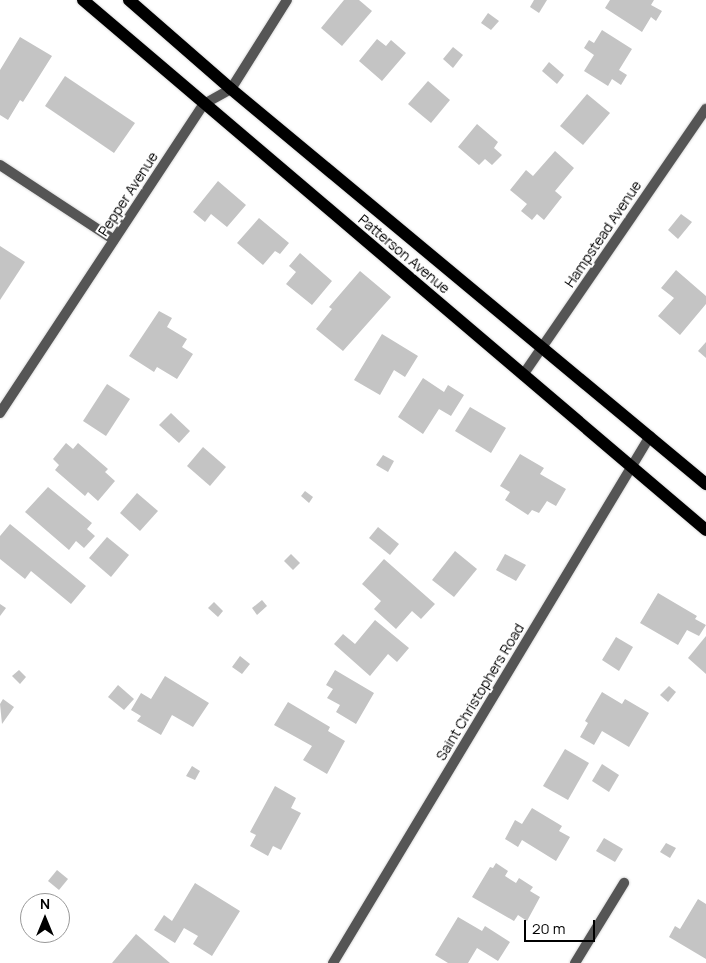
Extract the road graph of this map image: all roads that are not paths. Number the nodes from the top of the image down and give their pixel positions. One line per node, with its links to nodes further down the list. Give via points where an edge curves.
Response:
1 (83, 0): 5 (main road, Patterson Avenue)
2 (129, 0): 4 (main road, Patterson Avenue)
3 (287, 0): 4 (street, Pepper Avenue)
4 (231, 89): 5 (street, Pepper Avenue); 9 (main road, Patterson Avenue)
5 (204, 104): 8 (street, Pepper Avenue); 10 (main road, Patterson Avenue)
6 (706, 109): 9 (street, Hampstead Avenue)
7 (0, 165): 8 (street)
8 (114, 240): 11 (street, Pepper Avenue)
9 (543, 346): 10 (street, Hampstead Avenue); 12 (main road, Patterson Avenue)
10 (523, 375): 13 (main road, Patterson Avenue)
11 (0, 413)
12 (650, 436): 13 (street, Saint Christophers Road); 14 (main road, Patterson Avenue)
13 (631, 467): 15 (main road, Patterson Avenue); 17 (street, Saint Christophers Road)
14 (706, 484)
15 (706, 530)
16 (624, 883): 18 (street)
17 (334, 963)
18 (575, 963)

